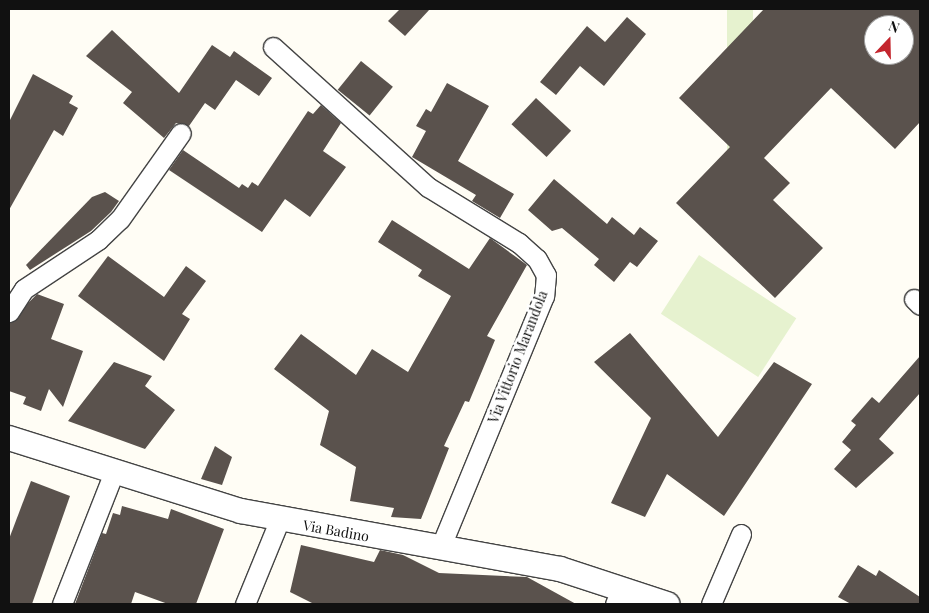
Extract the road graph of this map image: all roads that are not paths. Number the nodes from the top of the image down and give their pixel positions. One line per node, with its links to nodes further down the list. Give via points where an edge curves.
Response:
1 (273, 47): 8 (street, Via Vittorio Marandola, via 428,187 519,242 537,259 546,275 544,296)
2 (181, 133): 3 (street, via 120,219 98,240 24,289)
3 (9, 312)
4 (9, 438): 5 (street, Via Badino)
5 (114, 472): 6 (street, Via Badino); 10 (street)
6 (279, 521): 8 (street, Via Badino); 11 (street)
7 (741, 534): 13 (street)
8 (440, 548): 9 (street, Via Badino, via 544,565)
9 (619, 596): 12 (street, Via Badino)
10 (62, 604)
11 (245, 604)
12 (667, 604)
13 (711, 604)

